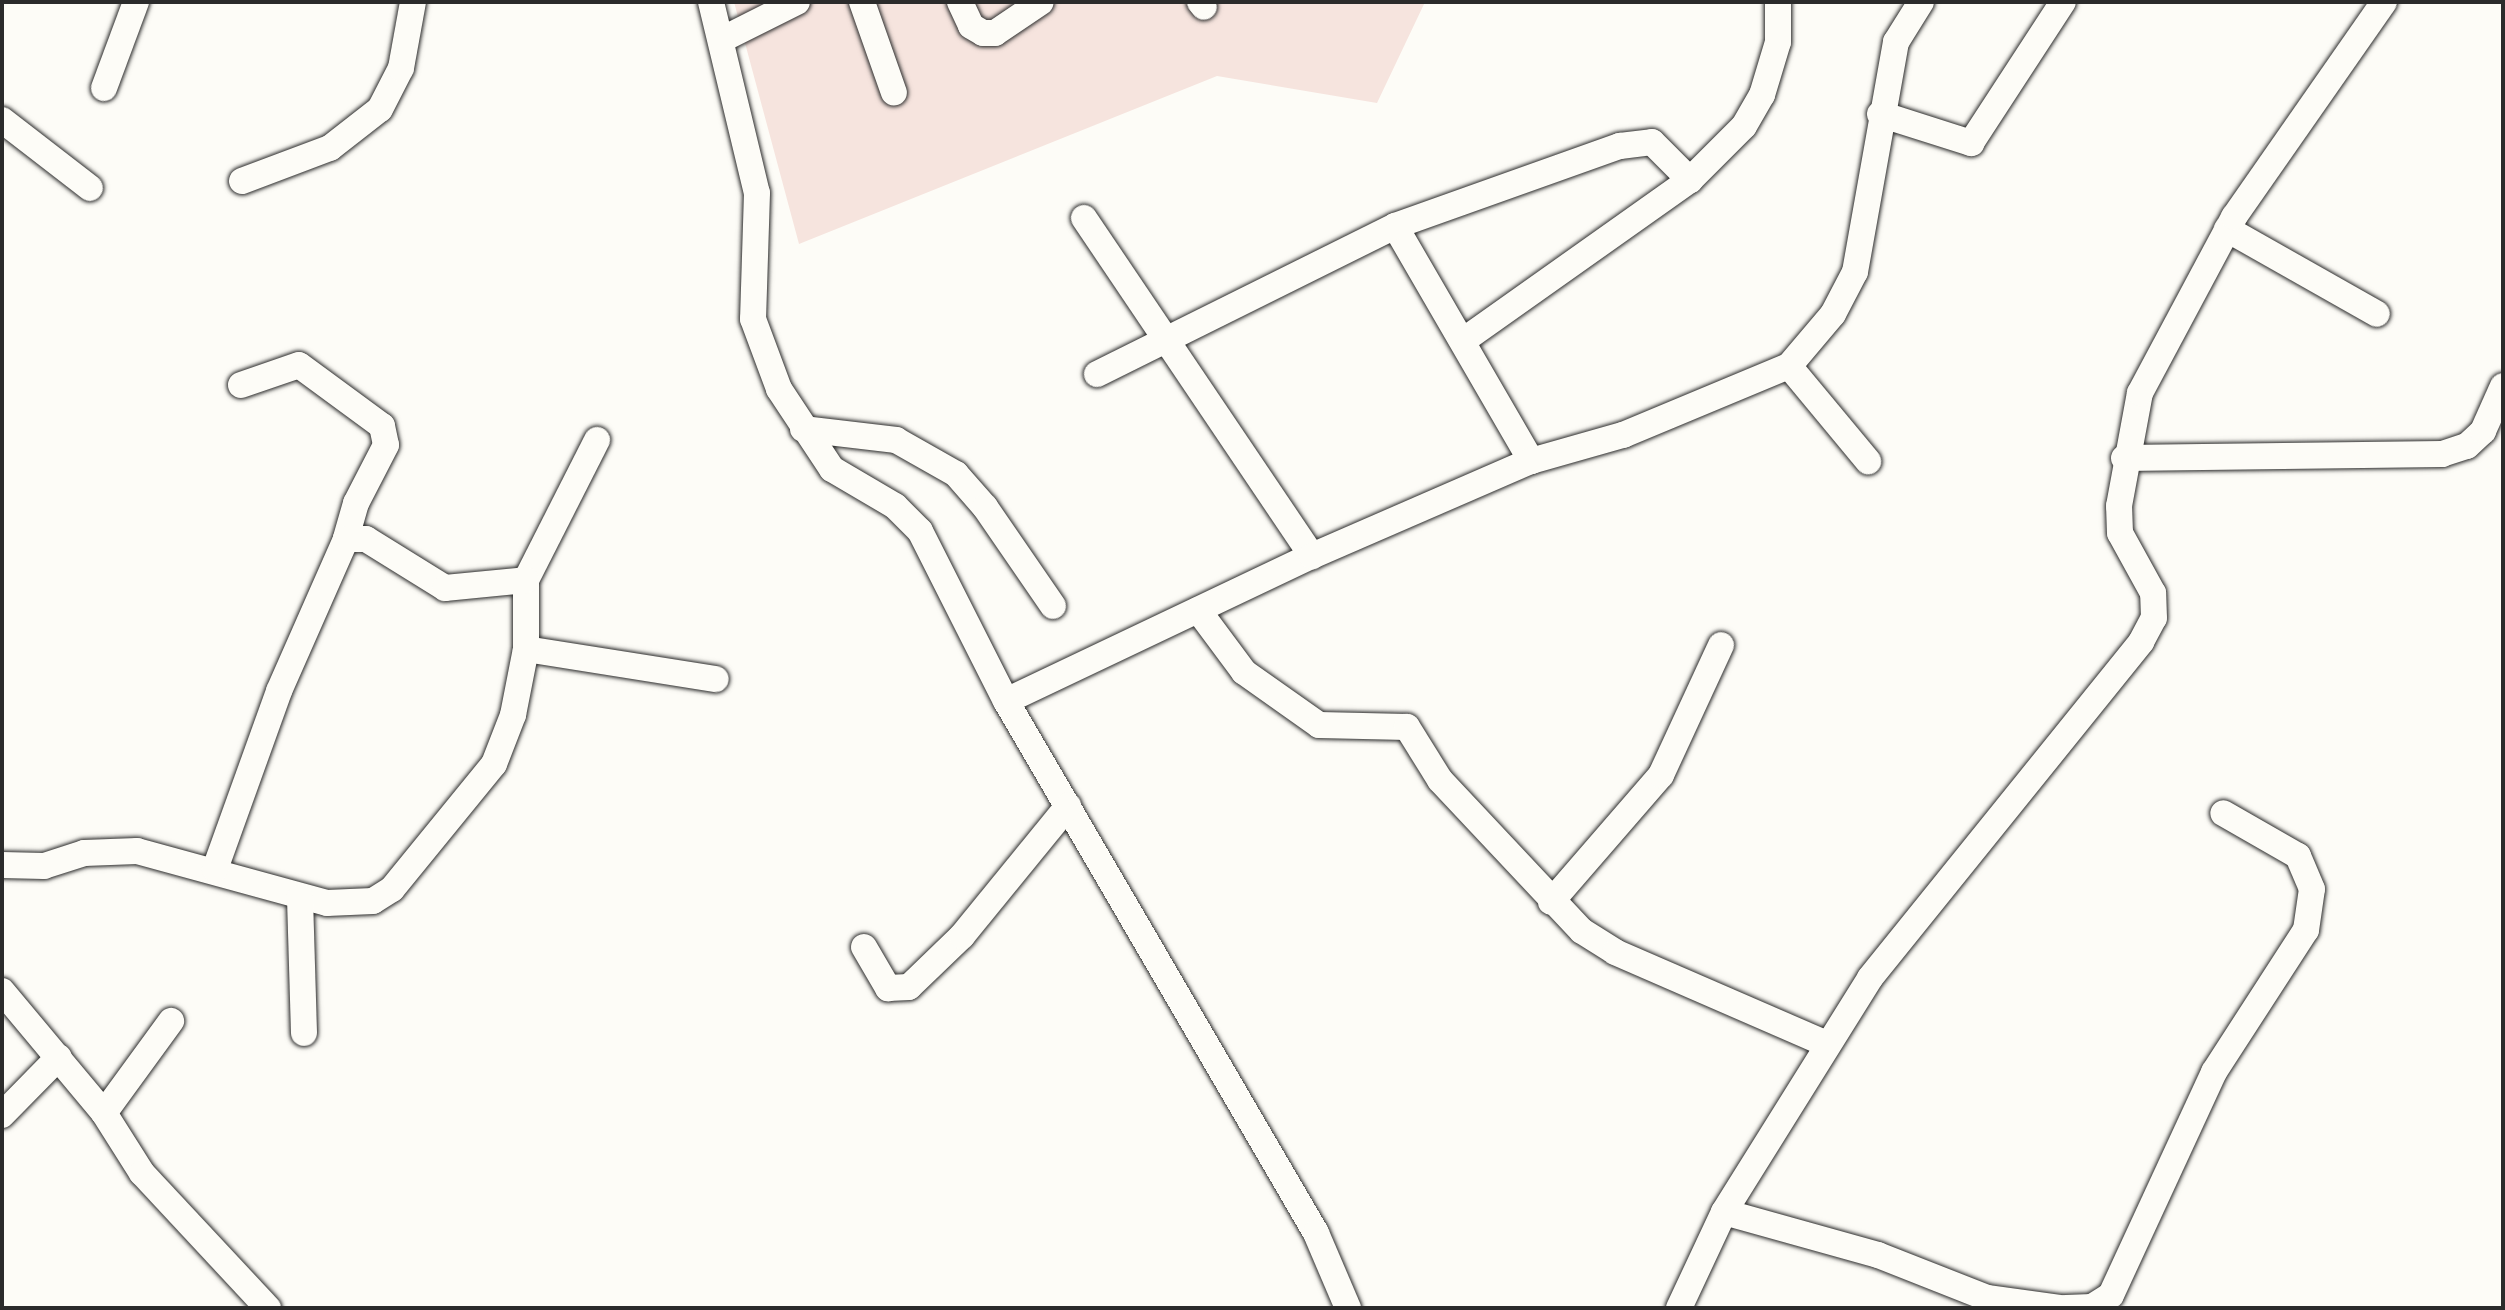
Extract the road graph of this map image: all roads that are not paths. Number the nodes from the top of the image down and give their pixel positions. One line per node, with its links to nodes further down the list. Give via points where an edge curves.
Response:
1 (136, 2): 13 (street)
2 (413, 2): 18 (street, via 401,68 380,109 330,148)
3 (711, 2): 12 (street)
4 (797, 2): 12 (street)
5 (862, 2): 14 (street)
6 (960, 2): 7 (street, via 971,26 983,33 995,33)
7 (1041, 2)
8 (1778, 2): 17 (street, via 1778,42 1762,95 1744,126)
9 (1921, 2): 15 (street, via 1896,42)
10 (2063, 2): 15 (street, via 1971,143)
11 (2384, 2): 22 (street)
12 (721, 40): 30 (street, via 757,193 758,243 751,292 761,350)
13 (104, 88)
14 (894, 93)
15 (1880, 114): 26 (street, via 1854,272 1833,314)
16 (2, 120): 19 (street)
17 (1690, 180): 21 (street, via 1664,148 1640,141); 24 (street)
18 (242, 181)
19 (90, 188)
20 (1084, 218): 25 (street)
21 (1395, 226): 24 (street); 25 (street)
22 (2227, 229): 23 (street); 32 (street, via 2140,393)
23 (2377, 314)
24 (1464, 340): 33 (street)
25 (1169, 341): 27 (street); 36 (street)
26 (1789, 366): 33 (street, via 1623,435); 34 (street)
27 (1097, 374)
28 (241, 385): 35 (street, via 299,365 382,426 386,445 356,503)
29 (2503, 386): 32 (street, via 2483,431 2467,446 2442,454)
30 (803, 429): 38 (street, via 895,440 956,474); 43 (street, via 832,469 895,506 920,531)
31 (597, 440): 37 (street)
32 (2124, 458): 54 (street, via 2120,533 2152,593 2154,618 1905,932)
33 (1531, 461): 36 (street)
34 (1868, 461)
35 (346, 539): 37 (street, via 366,539 445,588); 47 (street, via 279,691)
36 (1312, 556): 39 (street)
37 (526, 580): 41 (street)
38 (1053, 606)
39 (1198, 610): 43 (street); 49 (street, via 1244,672 1319,725 1407,727 1440,780)
40 (1721, 645): 49 (street, via 1661,775)
41 (526, 649): 42 (street); 48 (street, via 513,715 494,764 392,889 350,905)
42 (716, 679)
43 (1006, 701): 44 (street)
44 (1068, 806): 50 (street, via 962,936 909,987 888,988); 60 (street, via 1316,1233)
45 (2223, 813): 63 (street, via 2298,856 2312,889 2306,930 2214,1072 2111,1294 2091,1307)
46 (2, 865): 47 (street, via 44,866 108,850)
47 (215, 869): 48 (street)
48 (300, 898): 53 (street)
49 (1551, 902): 54 (street, via 1615,952)
50 (864, 947)
51 (2, 991): 55 (street)
52 (171, 1021): 56 (street)
53 (304, 1033)
54 (1827, 1044): 58 (street)
55 (59, 1057): 56 (street); 57 (street)
56 (104, 1113): 59 (street, via 142,1173)
57 (2, 1115)
58 (1724, 1212): 61 (street); 62 (street, via 1878,1255 1987,1298)
59 (268, 1308)
60 (1348, 1308)
61 (1679, 1308)
62 (2061, 1308)
63 (2066, 1308)

